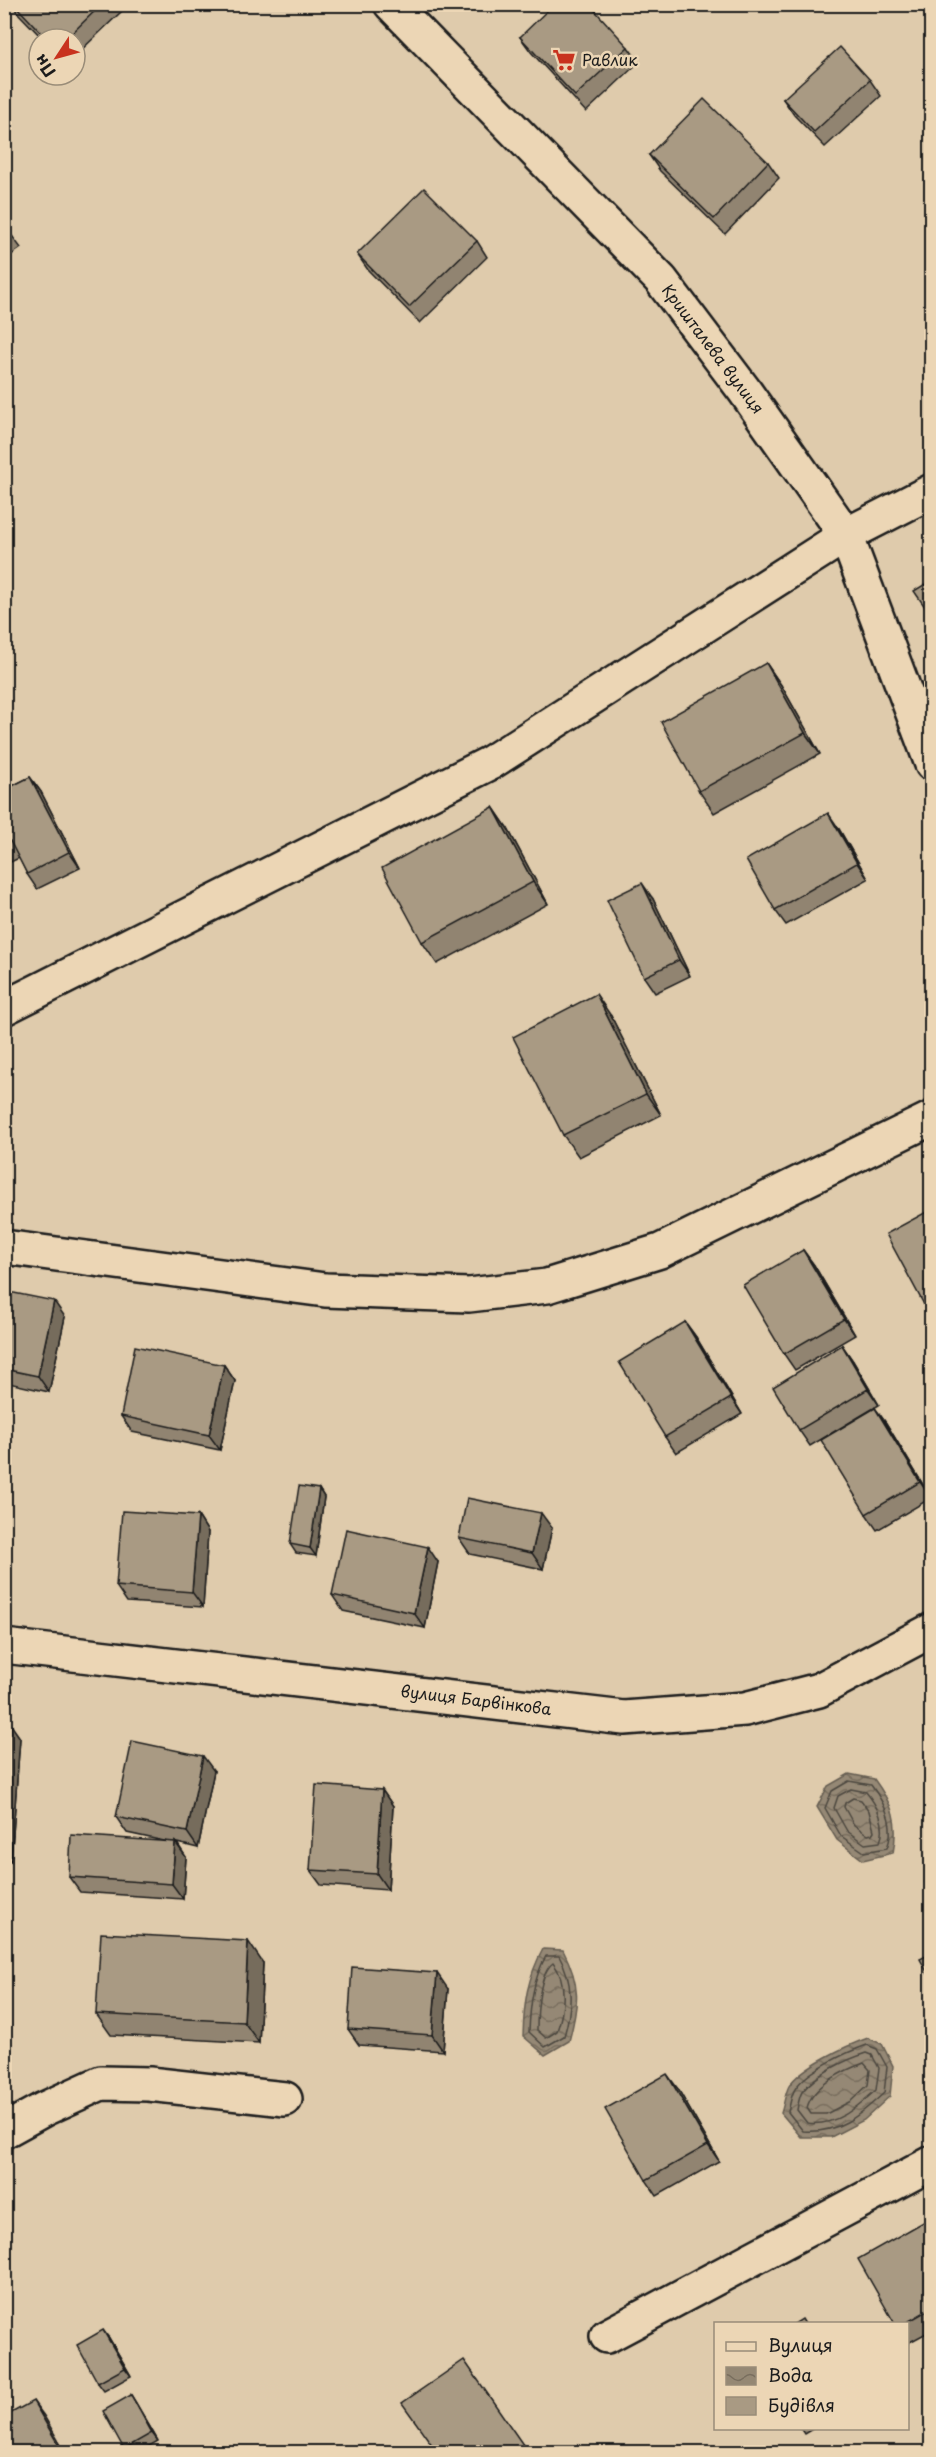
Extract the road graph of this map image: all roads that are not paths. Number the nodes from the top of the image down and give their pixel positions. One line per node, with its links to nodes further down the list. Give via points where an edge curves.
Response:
1 (391, 4): 3 (street, Кришталева вулиця, via 661,280)
2 (932, 491): 3 (street)
3 (846, 535): 4 (street, Кришталева вулиця); 5 (street, via 490,763)
4 (932, 764)
5 (4, 1008)
6 (932, 1118): 7 (street, via 660,1251 546,1286 469,1295 325,1290)
7 (4, 1247)
8 (932, 1630): 9 (street, вулиця Барвінкова, via 819,1690 745,1709 624,1718)
9 (4, 1646)
10 (285, 2099): 11 (street, via 149,2084 101,2083)
11 (4, 2131)
12 (932, 2163): 13 (street)
13 (607, 2336)

